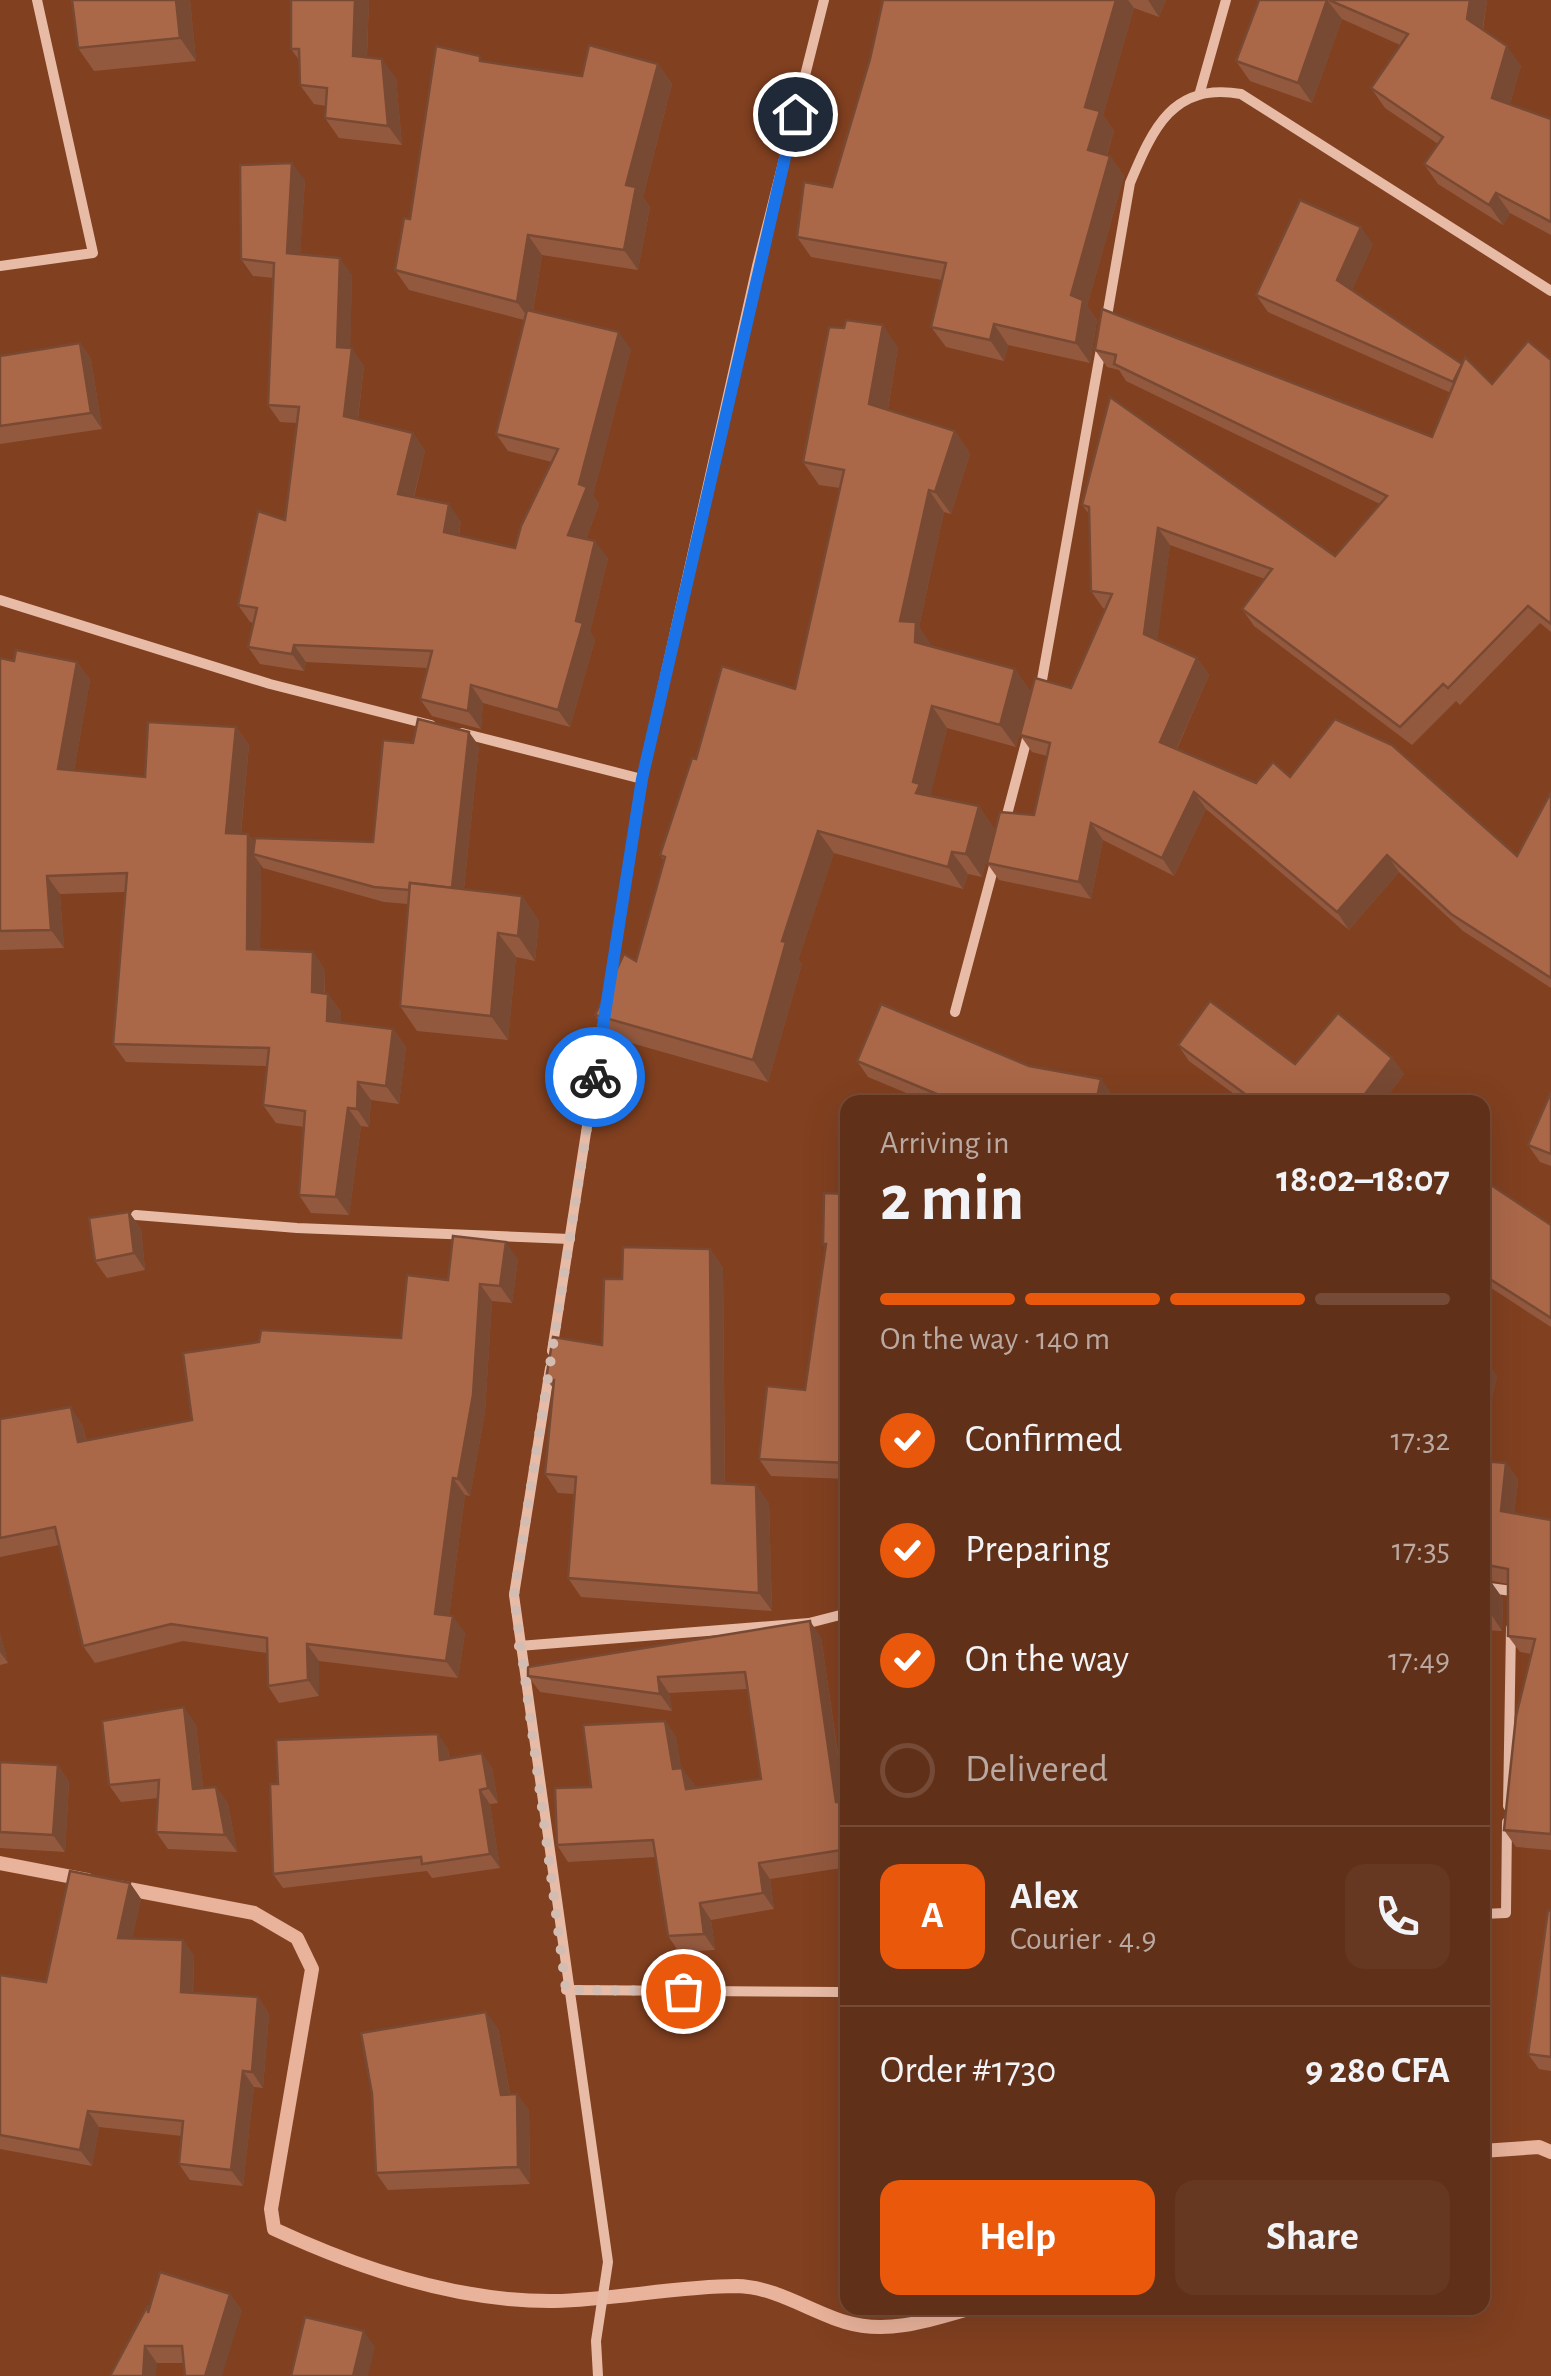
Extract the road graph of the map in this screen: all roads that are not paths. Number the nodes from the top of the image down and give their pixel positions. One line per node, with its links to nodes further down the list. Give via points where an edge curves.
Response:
1 (37, 0): 5 (street, via 94,253)
2 (824, 0): 12 (street)
3 (1226, 0): 4 (street)
4 (1200, 92): 6 (street, via 1241,94); 8 (street, via 1169,108 1130,183)
5 (0, 266)
6 (1551, 291)
7 (0, 600): 10 (street, via 270,684)
8 (1036, 704)
9 (1031, 724): 13 (street)
10 (437, 727)
11 (456, 732): 12 (street)
12 (642, 779): 15 (street)
13 (955, 1012)
14 (136, 1215): 15 (street)
15 (570, 1239): 18 (street, via 514,1595)
16 (1490, 1588): 19 (street, via 1512,1591 1506,1913)
17 (840, 1616): 18 (street)
18 (519, 1646): 20 (street)
19 (1490, 1914)
20 (566, 1990): 21 (street); 22 (street, via 608,2262 596,2340)
21 (838, 1992)
22 (598, 2376)

